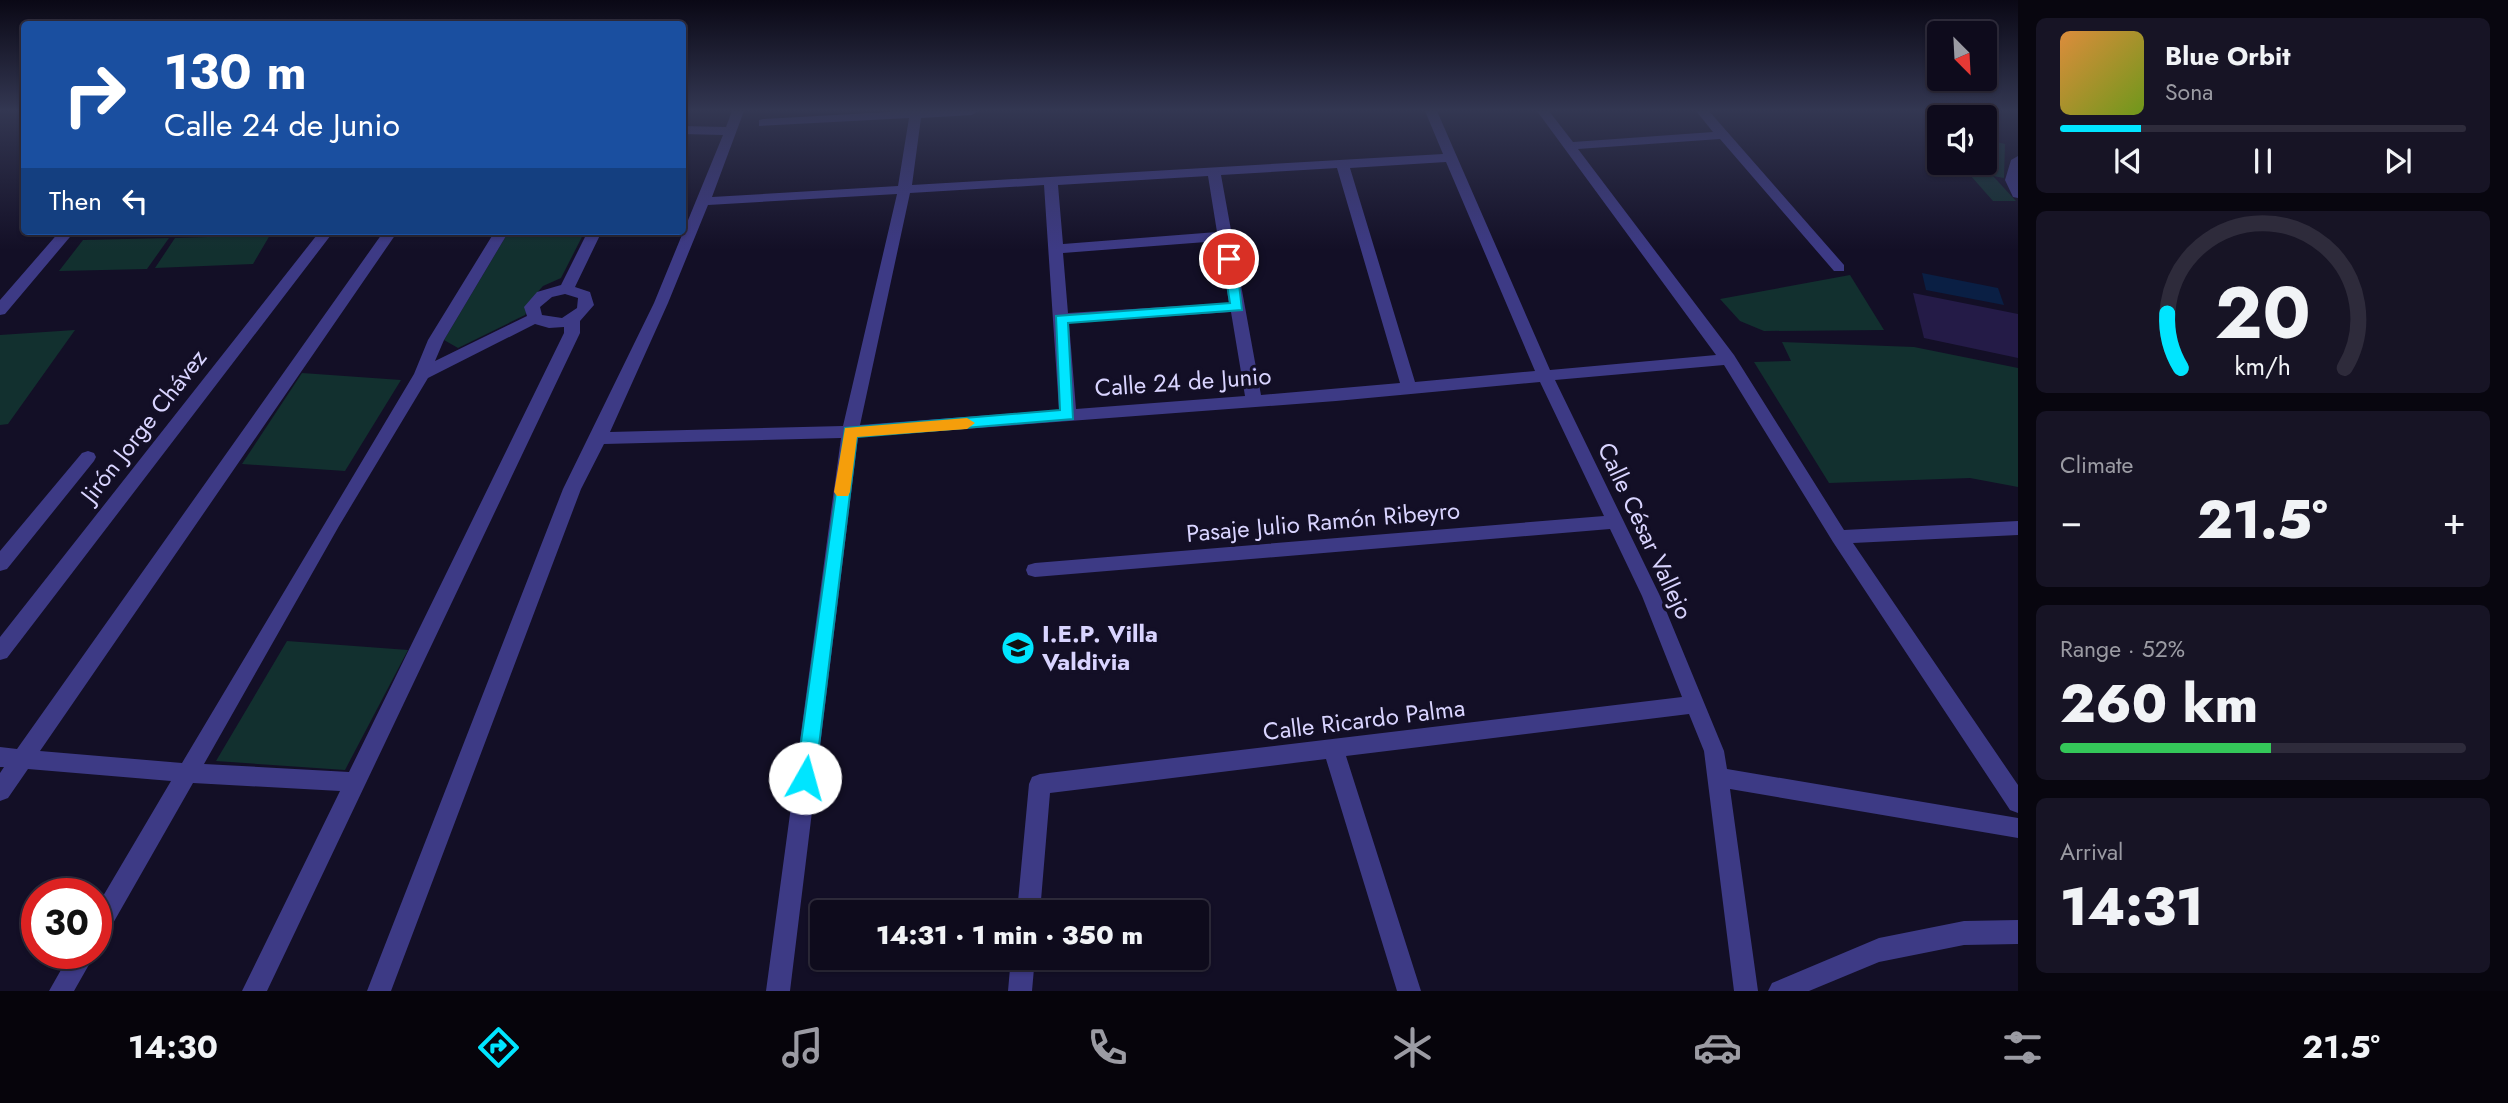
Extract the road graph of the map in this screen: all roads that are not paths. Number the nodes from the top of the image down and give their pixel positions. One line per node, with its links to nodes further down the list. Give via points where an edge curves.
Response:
1 (721, 157): 13 (street)
2 (909, 157): 11 (street)
3 (1577, 157): 28 (street)
4 (1742, 157): 21 (street)
5 (1449, 158): 7 (street); 30 (street, Calle César Vallejo)
6 (2018, 160): 9 (street)
7 (1343, 165): 8 (street); 31 (street)
8 (1214, 173): 10 (street); 19 (street)
9 (2015, 180): 12 (street)
10 (1051, 183): 11 (street); 20 (street)
11 (904, 192): 13 (street); 34 (street)
12 (2018, 194)
13 (705, 201): 35 (street)
14 (65, 235): 24 (street)
15 (324, 235): 42 (street, Jirón Jorge Chávez)
16 (388, 235): 46 (street)
17 (500, 235): 29 (street, via 436,340)
18 (593, 235): 22 (street)
19 (1225, 236): 20 (street); 23 (street)
20 (1056, 249): 26 (street)
21 (1839, 268)
22 (566, 289): 25 (street, via 548,292 535,302); 27 (street, via 580,292 587,300 584,310)
23 (1237, 307): 26 (street); 32 (street)
24 (0, 310)
25 (535, 318): 27 (street, via 547,323); 29 (street)
26 (1061, 319): 33 (street)
27 (572, 320): 49 (street, via 572,333)
28 (1728, 359): 30 (street, Calle 24 de Junio); 39 (street)
29 (422, 374): 47 (street)
30 (1545, 376): 31 (street, Calle 24 de Junio); 37 (street, Calle César Vallejo)
31 (1409, 388): 32 (street, Calle 24 de Junio)
32 (1254, 401): 33 (street, Calle 24 de Junio)
33 (1068, 415): 34 (street, Calle 24 de Junio)
34 (850, 432): 35 (street, Calle 24 de Junio); 61 (street)
35 (599, 438): 60 (street, via 572,489)
36 (88, 457): 40 (street)
37 (1616, 522): 41 (street, Pasaje Julio Ramón Ribeyro); 43 (street, Calle César Vallejo)
38 (2018, 528): 39 (street)
39 (1839, 537): 51 (street)
40 (0, 564)
41 (1035, 570)
42 (0, 652)
43 (1695, 705): 44 (street, Calle Ricardo Palma); 48 (street, Calle César Vallejo, via 1714,751)
44 (1334, 750): 53 (street, Calle Ricardo Palma, via 1040,784); 63 (street)
45 (0, 757): 46 (street)
46 (23, 759): 47 (street); 50 (street)
47 (190, 773): 49 (street); 54 (street)
48 (1718, 777): 52 (street); 64 (street, Calle César Vallejo)
49 (356, 782): 59 (street)
50 (0, 791)
51 (2018, 803)
52 (2018, 828)
53 (1029, 900)
54 (112, 904)
55 (2018, 932): 65 (street, via 1964,933 1880,950)
56 (74, 969): 58 (street)
57 (1022, 970): 62 (street)
58 (61, 991)
59 (254, 991)
60 (379, 991)
61 (778, 991)
62 (1020, 991)
63 (1409, 991)
64 (1746, 991)
65 (1780, 991)

